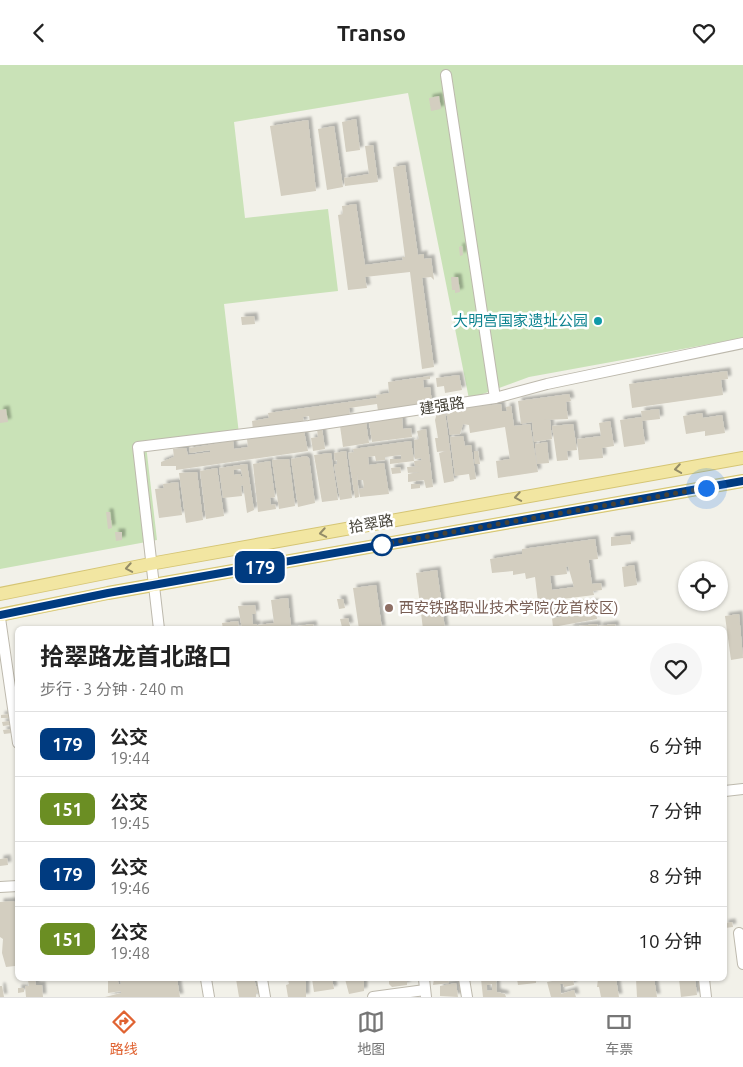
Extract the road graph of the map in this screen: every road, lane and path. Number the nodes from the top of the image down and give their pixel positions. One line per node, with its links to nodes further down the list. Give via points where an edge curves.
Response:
1 (446, 75): 3 (street)
2 (743, 343): 3 (street, 建强路)
3 (495, 398): 6 (street, 建强路, via 138,447)
4 (743, 458): 6 (main road, 拾翠路, one-way to 6)
5 (743, 481): 7 (main road, 拾翠路)
6 (150, 564): 7 (street); 8 (main road, 拾翠路, one-way to 8)
7 (153, 586): 9 (main road, 拾翠路); 10 (street)
8 (0, 594)
9 (0, 617): 11 (street)
10 (159, 626)
11 (15, 722)
12 (743, 789): 13 (street)
13 (727, 791)
14 (15, 885): 15 (street)
15 (0, 887)
16 (739, 933): 17 (street)
17 (743, 964)
18 (206, 981): 23 (street)
19 (262, 981): 24 (street)
20 (464, 981): 26 (street)
21 (704, 981): 27 (street)
22 (426, 993): 25 (street)
23 (208, 997)
24 (265, 997)
25 (374, 997)
26 (467, 997)
27 (706, 997)

